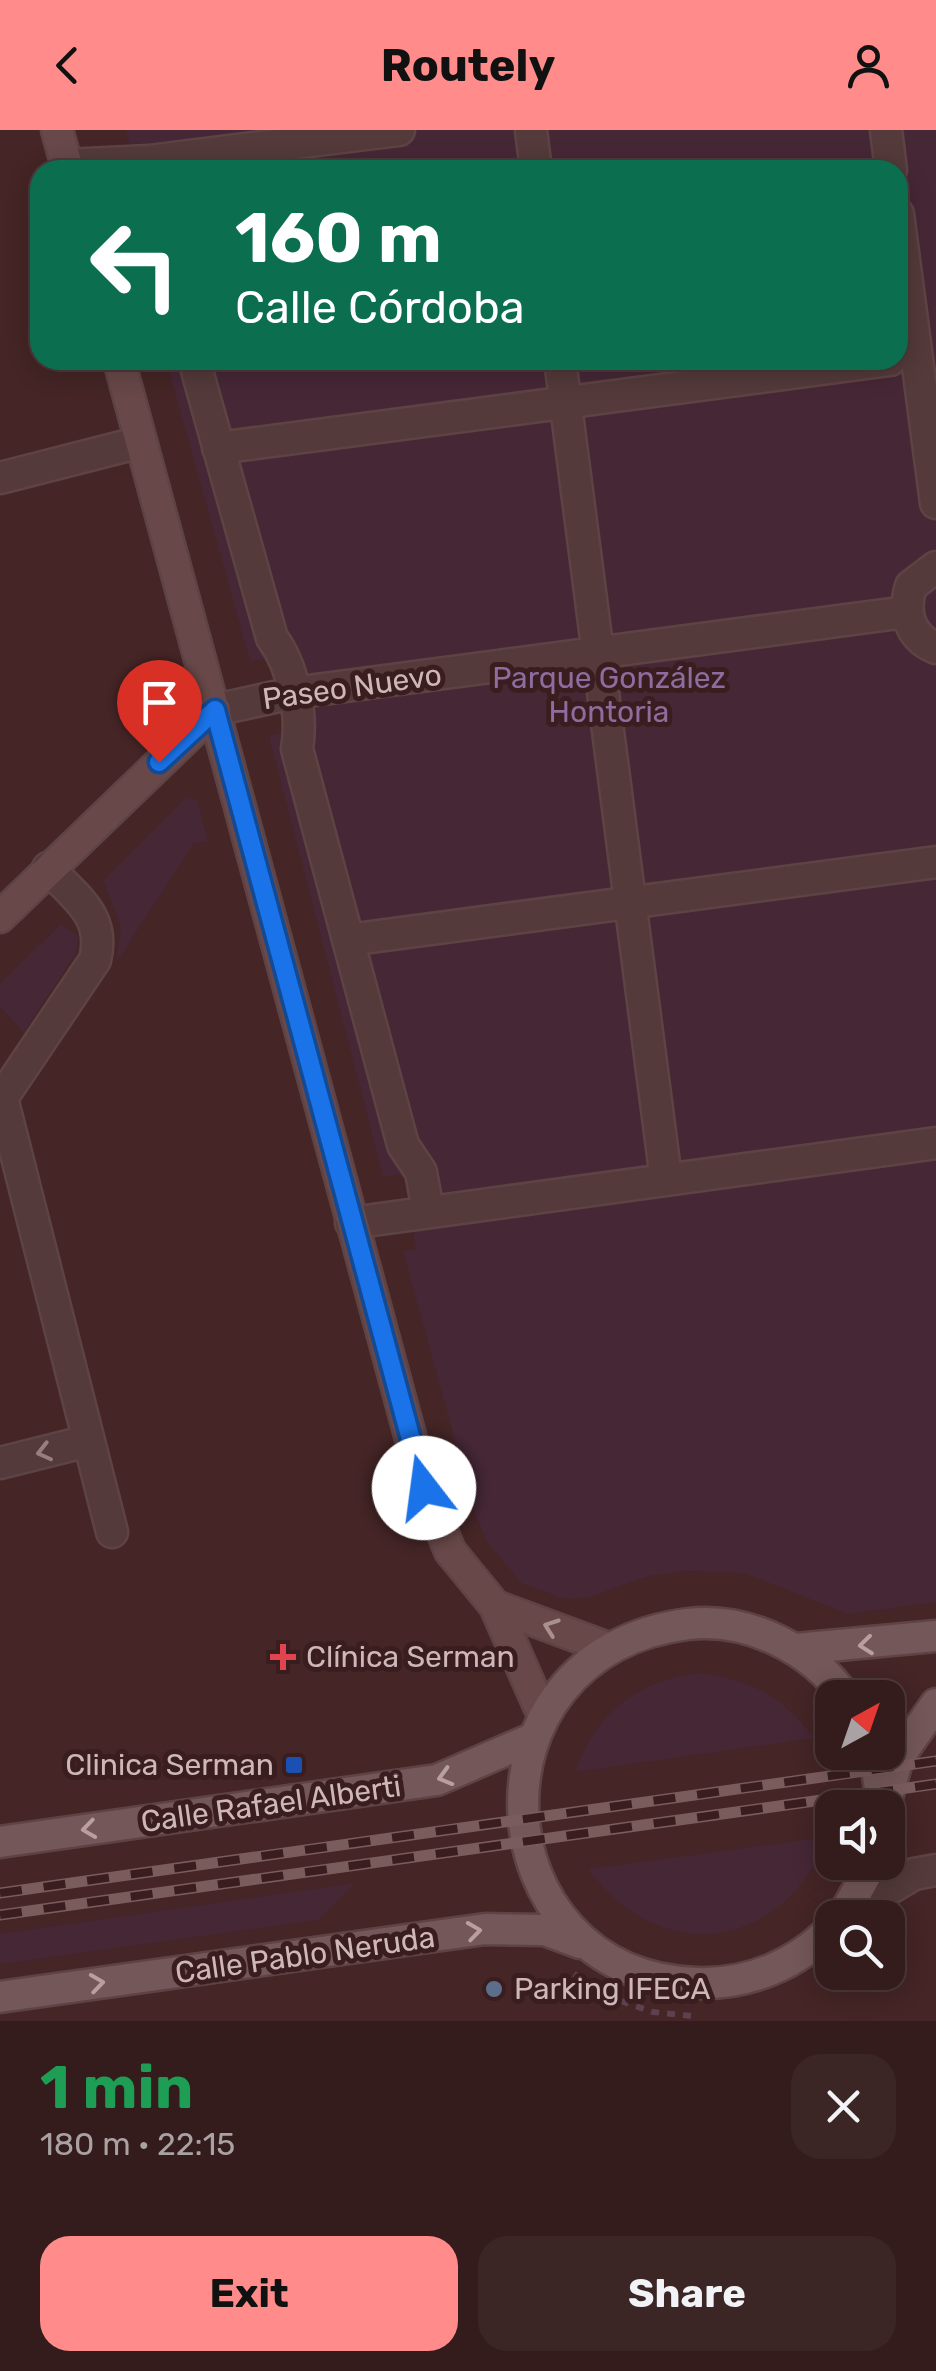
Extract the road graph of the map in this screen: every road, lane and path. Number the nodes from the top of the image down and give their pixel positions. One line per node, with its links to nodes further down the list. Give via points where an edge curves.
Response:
1 (57, 130): 5 (street)
2 (398, 130): 6 (street)
3 (531, 130): 7 (street)
4 (886, 130): 8 (street)
5 (65, 160)
6 (191, 160)
7 (535, 160)
8 (890, 160)
9 (910, 357): 18 (street)
10 (122, 370): 15 (street)
11 (197, 370): 16 (street)
12 (561, 370): 14 (street)
13 (808, 370): 14 (street)
14 (565, 401): 16 (street); 22 (street)
15 (141, 442): 17 (street); 24 (street)
16 (218, 448): 23 (street)
17 (0, 478)
18 (936, 503)
19 (936, 566): 20 (street, via 911,586)
20 (906, 612): 21 (street, via 918,637); 22 (street, Paseo Nuevo)
21 (936, 648)
22 (600, 653): 23 (street, Paseo Nuevo); 27 (street)
23 (293, 693): 24 (street, Paseo Nuevo); 29 (street, via 297,750)
24 (215, 710): 26 (street); 34 (street)
25 (936, 862): 27 (street)
26 (48, 868): 28 (street); 30 (street, via 93,917 100,937 95,960)
27 (632, 903): 29 (street); 32 (street)
28 (0, 916)
29 (348, 940): 33 (street, via 402,1145 421,1172)
30 (1, 1100): 35 (street)
31 (936, 1143): 32 (street)
32 (666, 1180): 33 (street)
33 (428, 1211): 34 (street)
34 (352, 1223): 38 (street, via 434,1520)
35 (88, 1441): 36 (street, one-way to 36); 37 (street)
36 (0, 1463)
37 (112, 1532)
38 (495, 1606): 40 (street, one-way to 38); 44 (street)
39 (936, 1636): 41 (main road, one-way to 41)
40 (608, 1648): 41 (main road, via 653,1628 702,1622 751,1629); 44 (main road, via 570,1679)
41 (796, 1649): 42 (main road)
42 (834, 1680)
43 (936, 1704): 45 (main road, via 898,1758)
44 (538, 1727): 46 (main road, Calle Rafael Alberti, one-way to 46, via 437,1780); 50 (main road, via 521,1813 533,1869 562,1918)
45 (888, 1790)
46 (0, 1842)
47 (936, 1870): 48 (street, via 914,1874)
48 (872, 1900)
49 (815, 1940): 50 (main road, Calle Pablo Neruda, via 786,1964 714,1984 639,1973)
50 (604, 1956): 51 (main road, Calle Pablo Neruda, one-way to 50, via 501,1928 545,1930)
51 (0, 1997)

